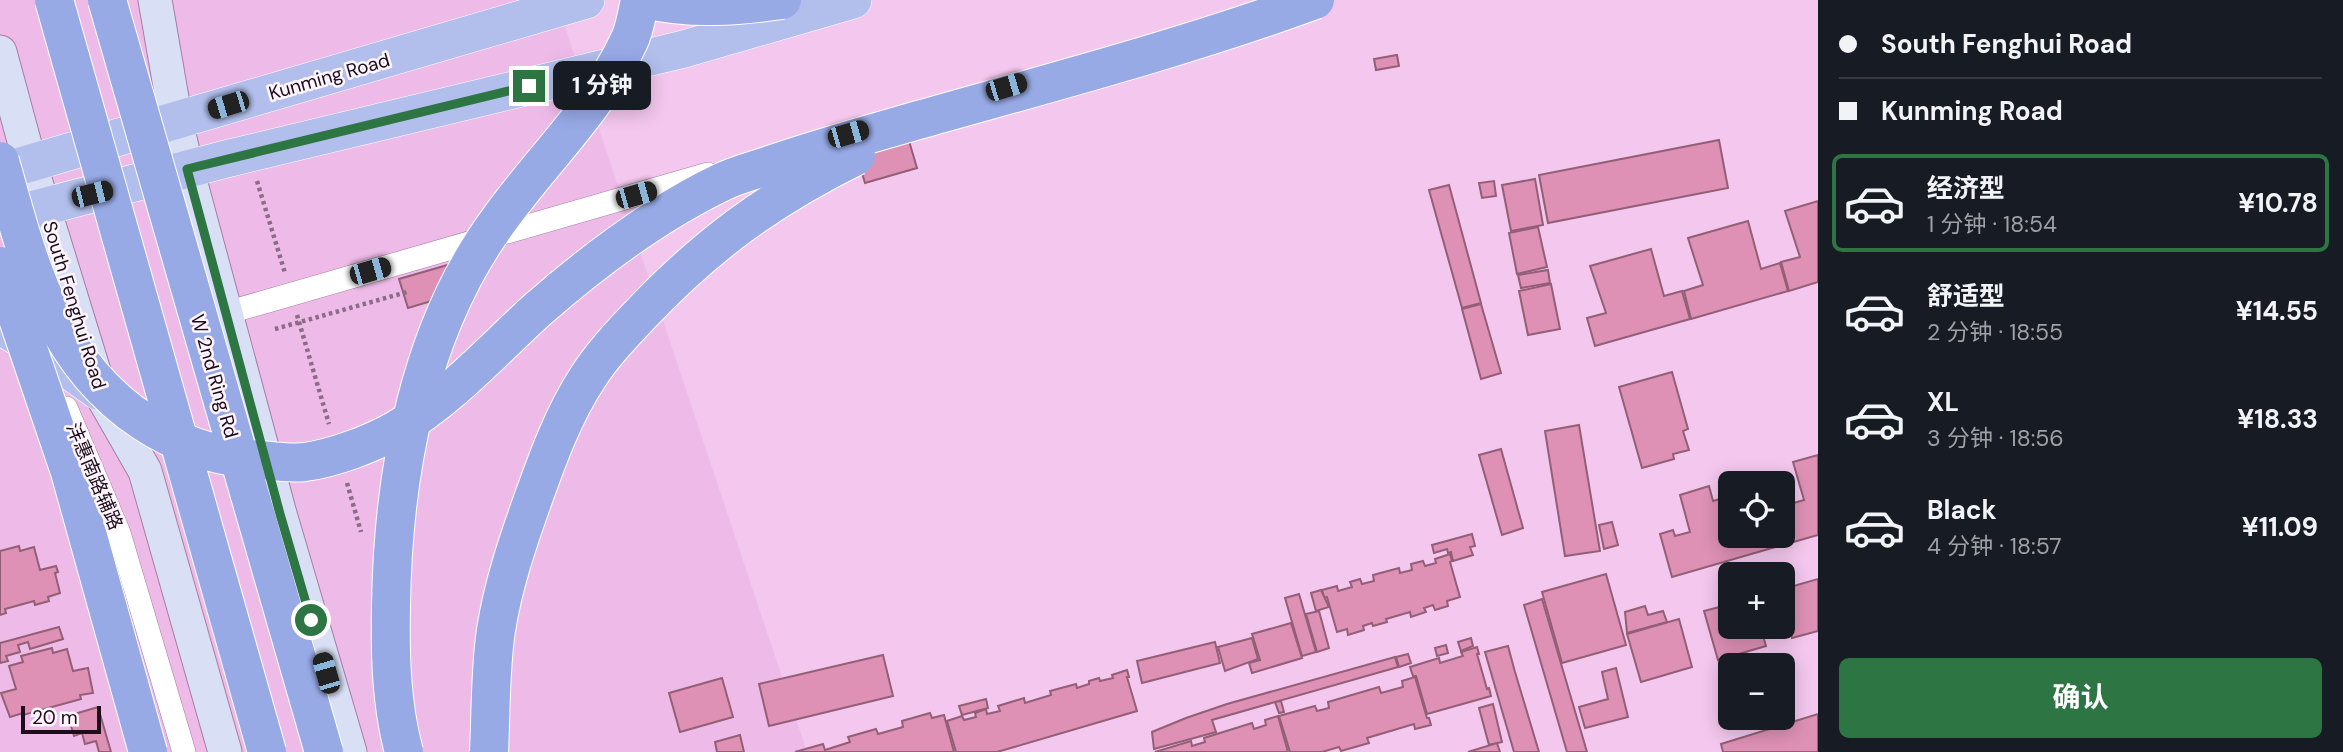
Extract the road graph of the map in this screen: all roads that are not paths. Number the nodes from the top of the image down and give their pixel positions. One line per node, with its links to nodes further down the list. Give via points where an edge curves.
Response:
1 (54, 0): 26 (highway, bridge)
2 (107, 0): 27 (highway, W 2nd Ring Rd, bridge)
3 (155, 0): 13 (main road)
4 (586, 0): 13 (main road, Kunming Road)
5 (640, 0): 29 (highway, bridge, via 630,39 598,96 473,258 446,311 420,389 400,475 391,575 390,663)
6 (649, 0): 7 (highway, bridge, via 740,6)
7 (782, 0)
8 (853, 0): 15 (main road, via 684,49)
9 (1297, 0): 19 (street)
10 (1315, 0): 12 (highway, bridge, via 1228,32)
11 (0, 52): 14 (main road, South Fenghui Road)
12 (960, 108): 14 (highway, bridge, via 801,153 723,181 595,262 439,400 396,430 355,449 305,462 229,457 192,448 120,406 85,370 60,334 37,284); 30 (highway, bridge, via 817,175 732,229 653,301 588,376 543,469 509,571 496,631)
13 (176, 121): 14 (main road, Kunming Road); 15 (main road)
14 (10, 165): 16 (main road, South Fenghui Road)
15 (187, 169): 16 (main road); 19 (main road)
16 (45, 206): 17 (main road); 22 (main road, South Fenghui Road)
17 (1, 213): 21 (street, 沣惠南路辅路)
18 (0, 266): 23 (highway, bridge, via 70,472)
19 (226, 313): 28 (main road)
20 (0, 326): 21 (main road)
21 (43, 352): 22 (main road); 24 (street, 沣惠南路辅路, via 119,533)
22 (101, 394): 25 (main road, South Fenghui Road, via 145,471)
23 (148, 752)
24 (184, 752)
25 (225, 752)
26 (267, 752)
27 (324, 752)
28 (349, 752)
29 (404, 752)
30 (489, 752)

